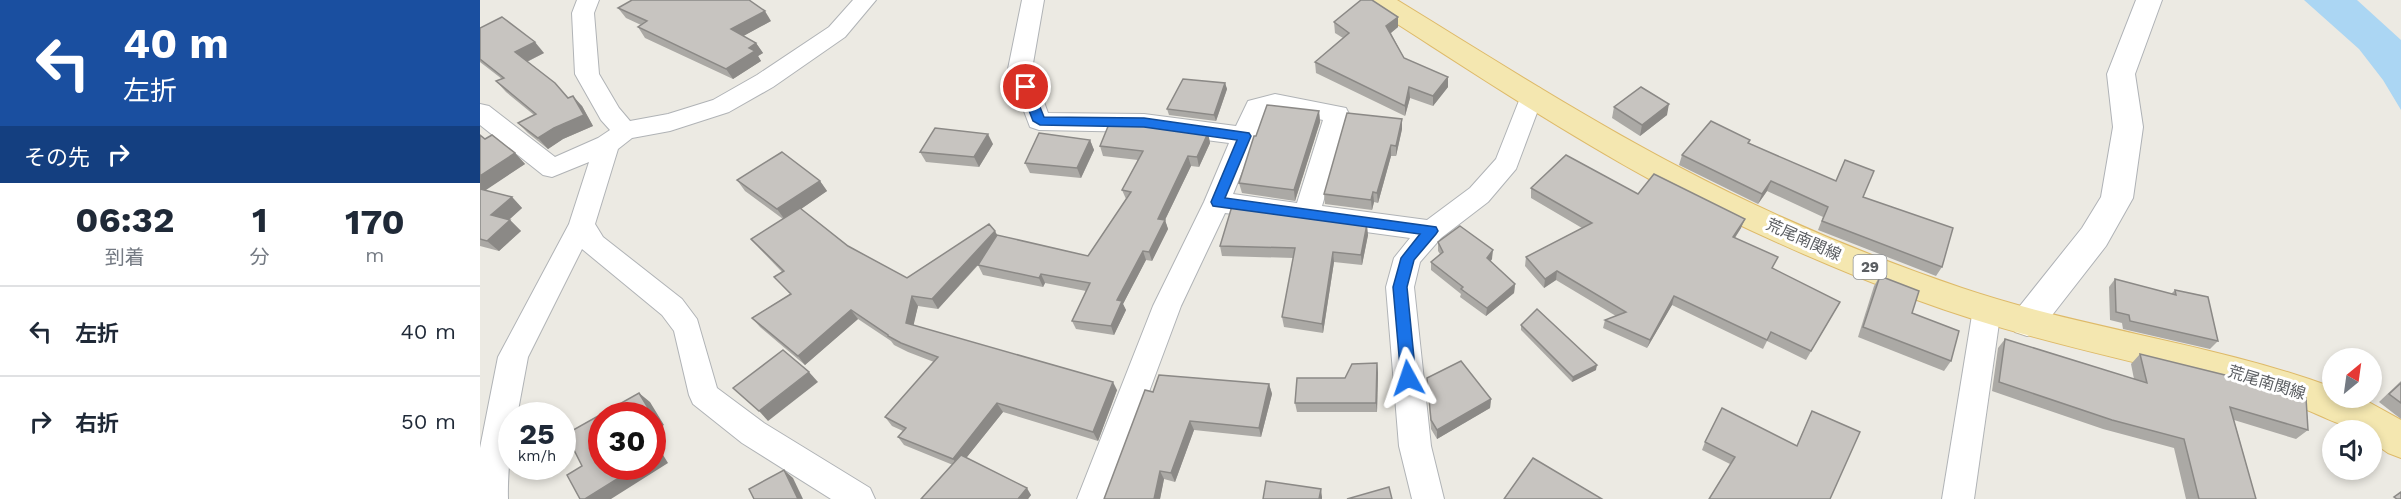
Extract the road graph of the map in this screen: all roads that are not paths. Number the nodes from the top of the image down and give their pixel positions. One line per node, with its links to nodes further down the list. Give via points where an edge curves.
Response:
1 (588, 0): 9 (street, via 583,13 586,74 610,114)
2 (865, 0): 9 (street, via 837,32 721,106)
3 (1033, 0): 8 (street, via 1020,69 1040,121 1144,123)
4 (1378, 0): 6 (main road, 荒尾南関線 / 29)
5 (2148, 0): 15 (street, via 2121,74 2128,127 2117,198 2094,237)
6 (1532, 94): 13 (street, via 1507,163 1479,195); 14 (main road, 荒尾南関線 / 29, via 1714,199 1845,257)
7 (480, 112): 9 (street, via 552,168)
8 (1244, 136): 10 (street); 11 (street, via 1256,108 1275,102 1337,114)
9 (616, 138): 12 (street)
10 (1217, 202): 11 (street); 19 (street, via 1167,306)
11 (1306, 215): 13 (street)
12 (582, 224): 17 (street, via 513,357 491,472); 18 (street, via 593,244 672,307 687,327 704,395 753,433)
13 (1432, 231): 20 (street, via 1408,258 1400,287 1415,446)
14 (1987, 309): 15 (main road, 荒尾南関線 / 29); 21 (street)
15 (2027, 322): 16 (main road, 荒尾南関線 / 29, via 2248,375 2317,397 2385,428)
16 (2401, 441)
17 (492, 499)
18 (859, 499)
19 (1093, 499)
20 (1428, 499)
21 (1958, 499)

